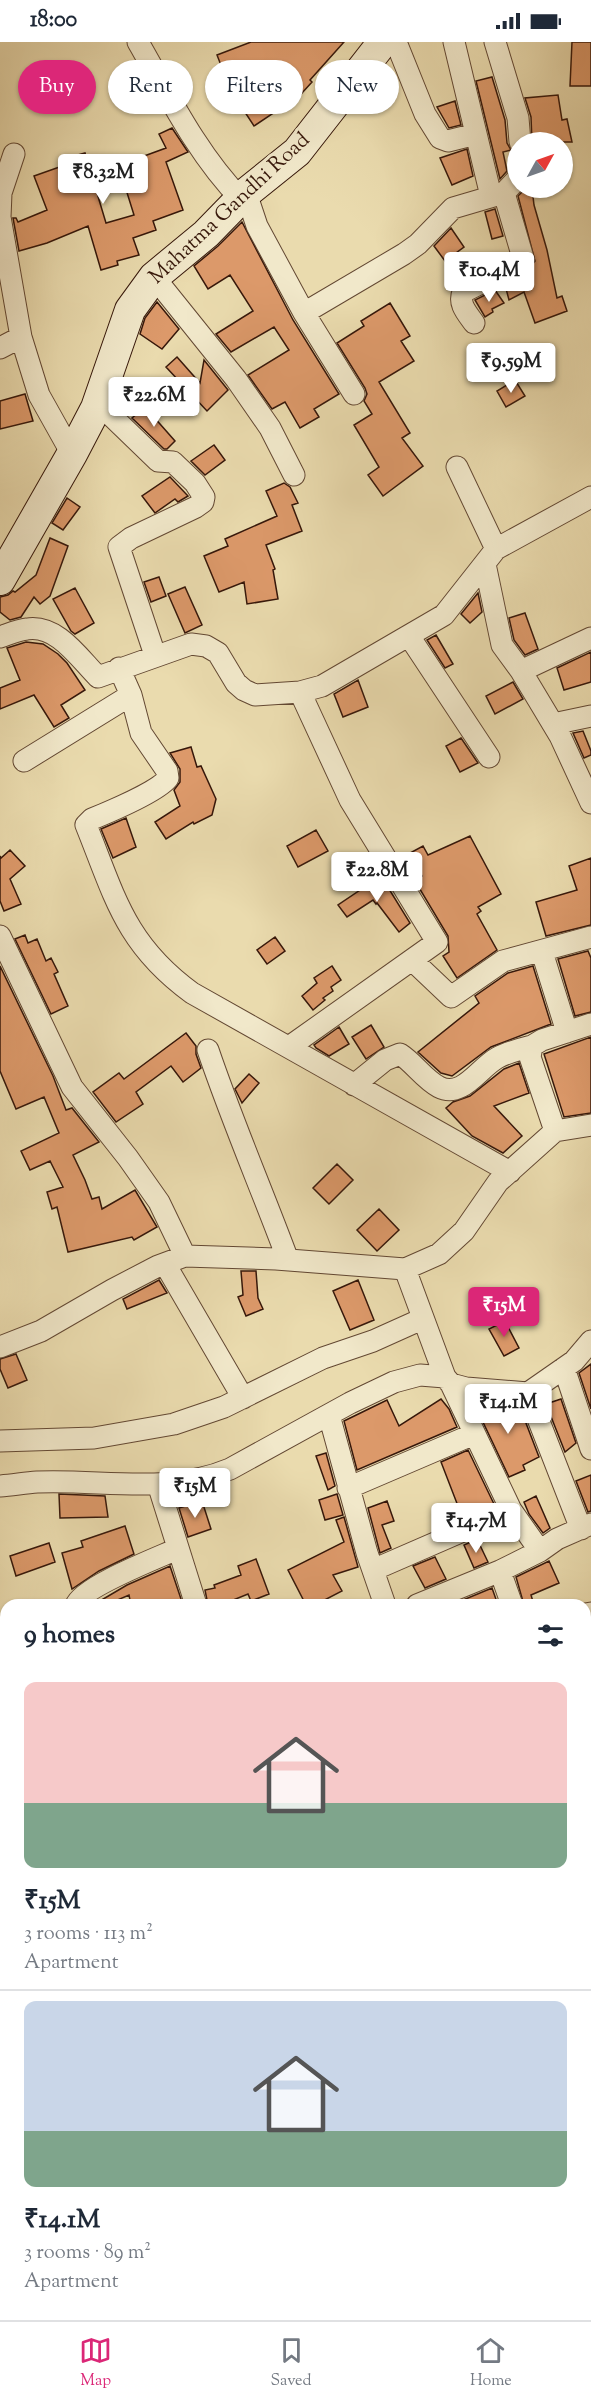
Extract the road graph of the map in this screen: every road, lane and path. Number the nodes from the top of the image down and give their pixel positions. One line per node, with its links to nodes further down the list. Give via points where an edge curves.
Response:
1 (138, 42): 9 (street, via 218,176)
2 (454, 42): 6 (street)
3 (495, 42): 5 (street)
4 (380, 43): 6 (street, via 440,138 456,140); 9 (main road, Mahatma Gandhi Road, via 297,152)
5 (519, 132)
6 (476, 134): 8 (street)
7 (14, 154): 13 (street, via 2,194 0,217)
8 (504, 189): 11 (street, via 453,208 404,254); 12 (street, via 523,258 464,292 462,304)
9 (243, 196): 10 (main road, Mahatma Gandhi Road, via 206,234); 11 (street)
10 (154, 277): 16 (main road, Mahatma Gandhi Road, via 130,310); 19 (street, via 236,379 270,428)
11 (304, 313): 15 (street)
12 (474, 323)
13 (21, 337): 14 (street); 17 (street, via 39,395)
14 (0, 348)
15 (354, 394)
16 (98, 402): 17 (main road, Mahatma Gandhi Road); 26 (street, via 158,461 174,462 204,497 196,507 119,547)
17 (72, 454): 22 (main road, Mahatma Gandhi Road)
18 (457, 467): 21 (street)
19 (294, 475)
20 (591, 497): 21 (street)
21 (491, 556): 23 (street, via 444,615); 28 (street, via 502,645)
22 (0, 580)
23 (409, 636): 29 (street, via 322,686); 33 (street)
24 (0, 637): 27 (street, via 45,629 98,677)
25 (591, 638): 28 (street)
26 (155, 655): 27 (street); 29 (street, via 191,644 206,646 218,653 244,690 261,695)
27 (119, 668): 30 (street)
28 (521, 670): 32 (street)
29 (300, 692): 39 (street, via 350,800 437,942)
30 (131, 694): 34 (street); 42 (street, via 141,733 168,778 86,825 118,909 148,953 182,985)
31 (591, 716): 32 (street)
32 (553, 724): 35 (street)
33 (489, 757)
34 (24, 761)
35 (591, 803)
36 (0, 936): 49 (street, via 72,1087 159,1202)
37 (591, 937): 38 (street)
38 (542, 952): 39 (street, via 503,961 451,997); 41 (street)
39 (412, 960): 42 (street)
40 (591, 1024): 41 (street)
41 (567, 1032): 43 (street)
42 (289, 1047): 45 (street)
43 (532, 1047): 45 (street, via 496,1058 461,1087 450,1091 438,1087 400,1054 385,1060); 47 (street, via 530,1057)
44 (208, 1050): 50 (street)
45 (354, 1085): 48 (street)
46 (591, 1125): 47 (street)
47 (555, 1131): 48 (street)
48 (504, 1177): 52 (street, via 464,1231 439,1254)
49 (185, 1256): 50 (street); 51 (street)
50 (288, 1260): 52 (street)
51 (165, 1264): 55 (street, via 41,1331); 59 (street)
52 (405, 1269): 53 (street)
53 (424, 1323): 57 (street); 59 (street, via 323,1358)
54 (591, 1341): 56 (street)
55 (0, 1347)
56 (564, 1368): 58 (street); 63 (street)
57 (445, 1376): 58 (street, via 488,1391); 60 (street, via 420,1375 393,1382); 61 (street)
58 (528, 1393): 68 (street)
59 (243, 1398): 62 (street, via 174,1424 94,1438)
60 (328, 1415): 64 (street, via 211,1477); 66 (street)
61 (474, 1434): 66 (street); 67 (street)
62 (0, 1441)
63 (591, 1449)
64 (158, 1484): 65 (street, via 38,1482); 69 (street)
65 (0, 1486)
66 (348, 1488): 71 (street)
67 (511, 1510): 70 (street); 71 (street)
68 (586, 1526): 70 (street)
69 (177, 1549): 73 (street); 74 (street)
70 (540, 1551): 72 (street)
71 (373, 1570): 75 (street)
72 (500, 1571): 76 (street); 77 (street)
73 (78, 1599)
74 (194, 1599)
75 (383, 1599)
76 (432, 1599)
77 (510, 1599)
78 (591, 2282): 79 (street)
79 (591, 2312)

